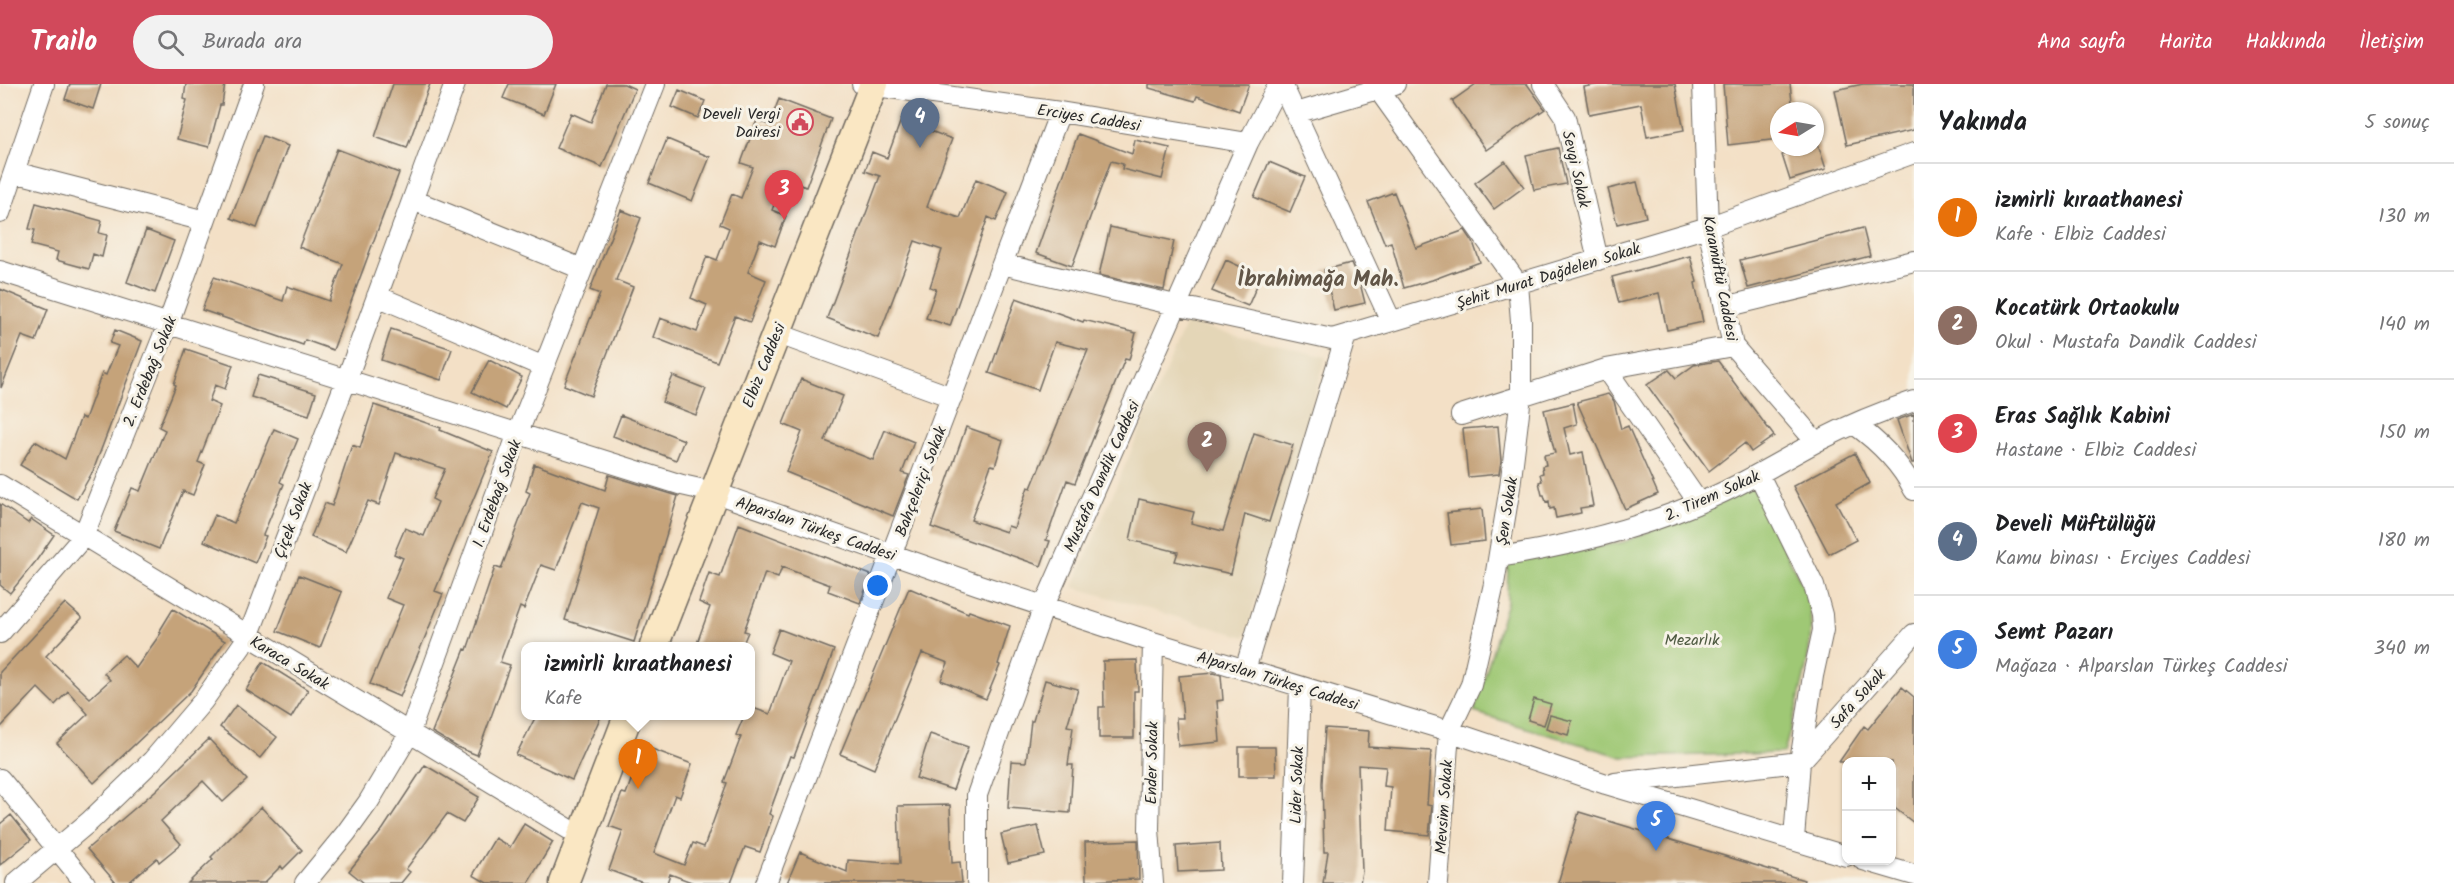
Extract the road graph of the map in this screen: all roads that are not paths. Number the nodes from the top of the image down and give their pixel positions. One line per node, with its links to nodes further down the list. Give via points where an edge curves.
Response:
1 (44, 84): 14 (street)
2 (254, 84): 17 (street, 2. Erdebağ Sokak)
3 (455, 84): 15 (street, Çiçek Sokak)
4 (655, 84): 22 (street, 1. Erdebağ Sokak)
5 (869, 84): 10 (street, Erciyes Caddesi); 30 (street, Elbiz Caddesi)
6 (1281, 84): 11 (street); 12 (street, Mustafa Dandik Caddesi)
7 (1543, 84): 19 (street, Sevgi Sokak, via 1564,117)
8 (1703, 84): 18 (street, Karamüftü Caddesi)
9 (1387, 86): 11 (street); 24 (street)
10 (1060, 112): 12 (street, Erciyes Caddesi); 21 (street, Bahçeleriçi Sokak)
11 (1296, 113): 28 (street)
12 (1248, 143): 26 (street, Mustafa Dandik Caddesi)
13 (1914, 153): 18 (street, Şehit Murat Dağdelen Sokak)
14 (14, 172): 16 (street); 17 (street)
15 (412, 200): 22 (street); 25 (street, Çiçek Sokak)
16 (0, 213)
17 (205, 221): 29 (street, 2. Erdebağ Sokak)
18 (1708, 227): 19 (street, Şehit Murat Dağdelen Sokak); 27 (street, Karamüftü Caddesi)
19 (1598, 260): 24 (street, Şehit Murat Dağdelen Sokak)
20 (1914, 261): 27 (street)
21 (1002, 264): 26 (street, Şehit Murat Dağdelen Sokak); 37 (street, Bahçeleriçi Sokak)
22 (582, 269): 33 (street, 1. Erdebağ Sokak)
23 (0, 271): 29 (street, Alparslan Türkeş Caddesi)
24 (1518, 284): 28 (street, Şehit Murat Dağdelen Sokak); 36 (street, Şen Sokak)
25 (377, 296): 33 (street); 35 (street, Çiçek Sokak)
26 (1175, 305): 31 (street, Şehit Murat Dağdelen Sokak, via 1332,339); 51 (street, Mustafa Dandik Caddesi)
27 (1725, 307): 32 (street, Karamüftü Caddesi)
28 (1391, 321): 31 (street, Şehit Murat Dağdelen Sokak)
29 (168, 324): 35 (street, Alparslan Türkeş Caddesi); 48 (street, 2. Erdebağ Sokak)
30 (776, 333): 37 (street); 46 (street, Elbiz Caddesi)
31 (1346, 335): 57 (street)
32 (1733, 346): 34 (street); 42 (street, Karamüftü Caddesi)
33 (543, 367): 41 (street, 1. Erdebağ Sokak)
34 (1606, 369): 36 (street); 47 (street)
35 (346, 381): 41 (street, Alparslan Türkeş Caddesi); 54 (street, Çiçek Sokak)
36 (1521, 396): 39 (street); 50 (street, Şen Sokak)
37 (952, 397): 49 (street, Bahçeleriçi Sokak)
38 (1914, 401): 40 (street, 2. Tirem Sokak)
39 (1461, 416)
40 (1854, 424): 42 (street, 2. Tirem Sokak); 45 (street, via 1885,449)
41 (518, 433): 46 (street, Alparslan Türkeş Caddesi); 61 (street, 1. Erdebağ Sokak)
42 (1816, 442): 43 (street, 2. Tirem Sokak)
43 (1759, 475): 47 (street, 2. Tirem Sokak); 62 (street, via 1814,586 1822,615 1823,630)
44 (0, 485): 48 (street, Karaca Sokak)
45 (1914, 490)
46 (713, 492): 49 (street, Alparslan Türkeş Caddesi); 55 (street, Elbiz Caddesi)
47 (1699, 503): 50 (street, 2. Tirem Sokak, via 1610,534)
48 (83, 537): 52 (street, 2. Erdebağ Sokak); 54 (street, Karaca Sokak)
49 (891, 554): 51 (street, Alparslan Türkeş Caddesi); 75 (street, Bahçeleriçi Sokak)
50 (1499, 556): 60 (street, Şen Sokak, via 1471,685)
51 (1044, 606): 56 (street, Alparslan Türkeş Caddesi); 76 (street, Mustafa Dandik Caddesi, via 977,795)
52 (0, 633)
53 (1914, 634): 62 (street, Safa Sokak)
54 (248, 637): 61 (street, Karaca Sokak); 67 (street, Çiçek Sokak, via 159,754 122,792)
55 (656, 642)
56 (1153, 642): 57 (street, Alparslan Türkeş Caddesi); 77 (street, Ender Sokak, via 1149,829)
57 (1245, 670): 58 (street, Alparslan Türkeş Caddesi)
58 (1300, 687): 60 (street, Alparslan Türkeş Caddesi); 78 (street, Lider Sokak)
59 (626, 720): 65 (street)
60 (1449, 731): 64 (street, Alparslan Türkeş Caddesi); 79 (street, Mevsim Sokak)
61 (409, 734): 65 (street, Karaca Sokak); 73 (street, 1. Erdebağ Sokak, via 369,801)
62 (1800, 762): 64 (street); 66 (street)
63 (0, 779): 67 (street)
64 (1606, 784): 66 (street, Alparslan Türkeş Caddesi)
65 (582, 837): 74 (street)
66 (1794, 839): 68 (street, Alparslan Türkeş Caddesi)
67 (56, 848): 71 (street, Çiçek Sokak); 72 (street)
68 (1842, 855)
69 (1878, 865): 70 (street)
70 (1914, 875)
71 (16, 883)
72 (85, 883)
73 (305, 883)
74 (564, 883)
75 (766, 883)
76 (977, 883)
77 (1153, 883)
78 (1293, 883)
79 (1438, 883)

